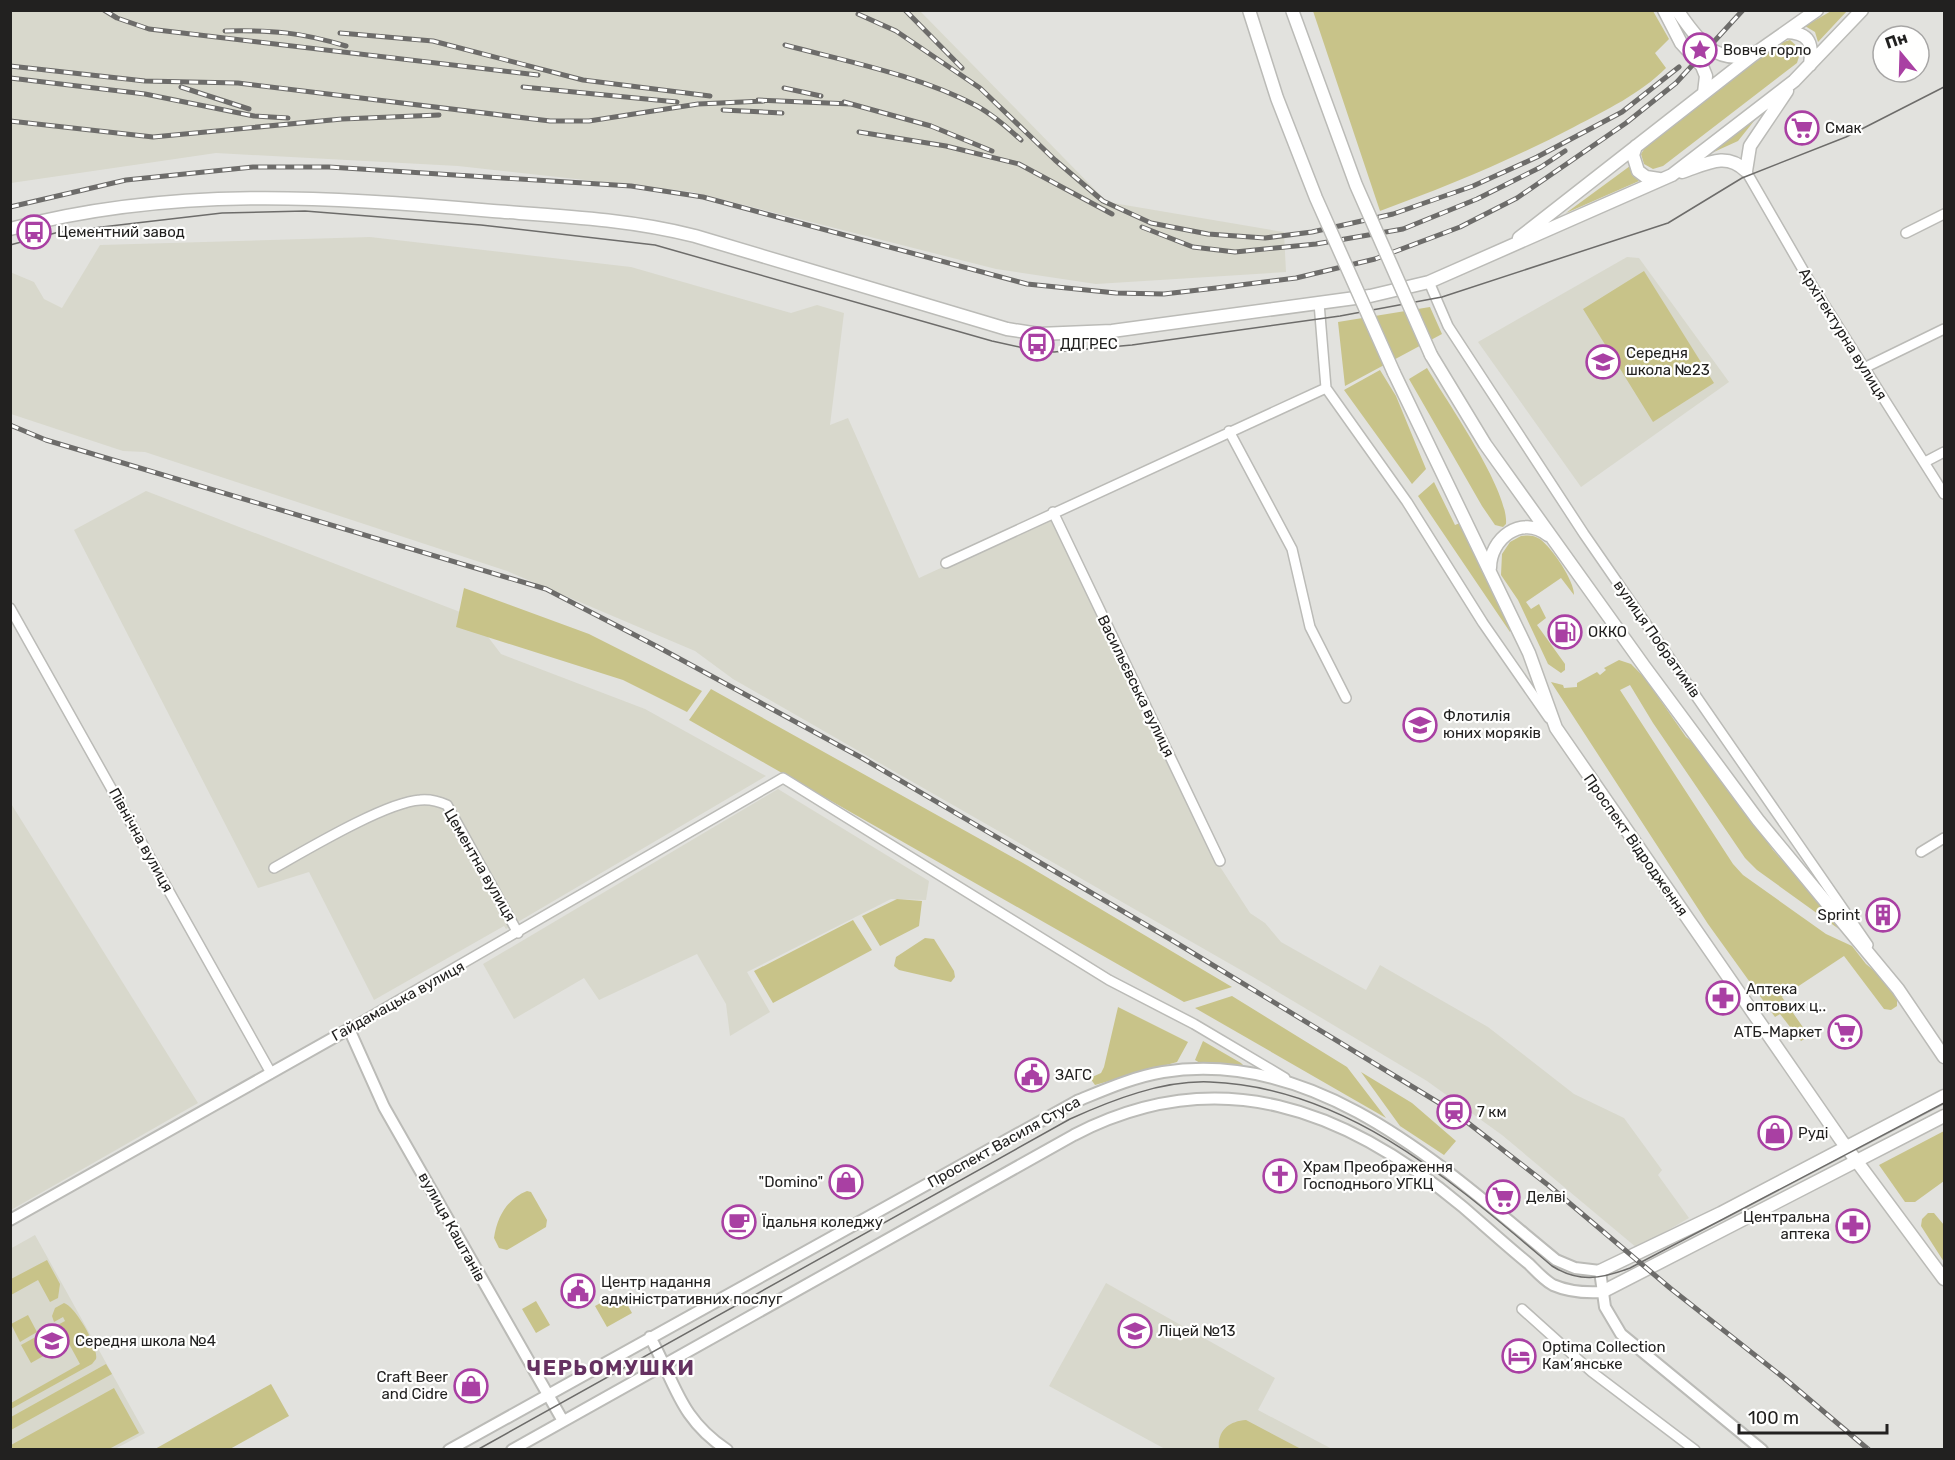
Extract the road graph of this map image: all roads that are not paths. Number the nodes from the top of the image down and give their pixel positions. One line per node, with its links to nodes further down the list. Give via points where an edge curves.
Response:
1 (1249, 10): 32 (main road, Проспект Відродження, bridge, via 1277,98 1316,198 1394,373)
2 (1292, 10): 30 (main road, bridge, via 1356,185 1431,355 1485,444)
3 (1664, 10): 11 (main road, via 1681,43 1702,66 1706,76)
4 (1677, 10): 8 (main road, via 1693,32 1721,56 1734,59)
5 (1817, 10): 7 (main road)
6 (1862, 10): 9 (main road)
7 (1785, 32): 8 (main road); 9 (main road, via 1809,38)
8 (1753, 55): 11 (main road)
9 (1810, 66): 10 (main road)
10 (1794, 81): 13 (main road, via 1750,146); 14 (main road)
11 (1704, 93): 12 (main road)
12 (1636, 146): 15 (main road, via 1633,155 1638,171); 19 (main road)
13 (1746, 171): 14 (main road, via 1731,160 1722,159); 23 (street, Архітектурна вулиця)
14 (1672, 175): 15 (main road)
15 (1659, 179): 19 (main road)
16 (1944, 214): 18 (street)
17 (10, 229): 21 (main road, via 79,213 154,202 262,197 375,200 664,228 1007,329 1039,334 1112,332)
18 (1906, 233)
19 (1511, 245): 20 (main road)
20 (1429, 282): 21 (main road); 41 (street, вулиця Побратимів, via 1448,326 1584,534)
21 (1319, 303): 24 (street)
22 (1944, 329): 23 (street)
23 (1864, 368): 27 (street, Архітектурна вулиця)
24 (1326, 388): 25 (street); 35 (street, via 1407,502 1483,623)
25 (1229, 431): 29 (street); 34 (street, via 1292,549 1310,627)
26 (1944, 452): 27 (street)
27 (1925, 462): 28 (street, Архітектурна вулиця)
28 (1944, 494)
29 (1053, 512): 31 (street); 38 (street, Васильєвська вулиця)
30 (1553, 540): 32 (main road, via 1533,528 1510,531 1494,547); 41 (main road, via 1758,820)
31 (946, 563)
32 (1490, 570): 35 (main road, Проспект Відродження, via 1529,652)
33 (10, 608): 44 (street, Північна вулиця)
34 (1346, 698)
35 (1556, 728): 48 (main road, Проспект Відродження)
36 (1944, 838): 37 (street)
37 (1921, 852)
38 (1220, 861)
39 (274, 868): 40 (street, Цементна вулиця, via 378,814 418,800 436,800 447,805)
40 (518, 933): 42 (street, Гайдамацька вулиця); 45 (street, Гайдамацька вулиця, via 783,778 1109,980 1187,1020)
41 (1898, 989): 43 (main road)
42 (348, 1029): 44 (street, Гайдамацька вулиця); 57 (street, вулиця Каштанів, via 384,1107)
43 (1944, 1057)
44 (270, 1073): 50 (street, Гайдамацька вулиця)
45 (1297, 1086): 51 (street, Проспект Василя Стуса, via 1339,1101 1428,1156 1556,1260 1575,1268); 55 (street, Проспект Василя Стуса, via 1252,1074 1195,1069 1162,1072 1106,1089 1077,1101)
46 (1944, 1096): 48 (main road)
47 (1944, 1116): 49 (main road)
48 (1847, 1147): 49 (main road, Проспект Відродження); 51 (main road)
49 (1856, 1160): 52 (main road, Проспект Відродження); 53 (main road)
50 (10, 1220)
51 (1600, 1271): 53 (street)
52 (1944, 1279)
53 (1602, 1292): 56 (street, Проспект Василя Стуса, via 1582,1293 1552,1284 1461,1206 1393,1157 1333,1124 1286,1107 1249,1100 1179,1099 1142,1106 1104,1120); 63 (street, via 1605,1307 1621,1334)
54 (1522, 1309): 62 (street, via 1592,1372)
55 (650, 1337): 56 (street); 57 (street, Проспект Василя Стуса)
56 (664, 1363): 58 (street, Проспект Василя Стуса); 61 (street, via 691,1419)
57 (547, 1394): 58 (street, вулиця Каштанів); 59 (street, Проспект Василя Стуса)
58 (563, 1421): 60 (street, Проспект Василя Стуса)
59 (449, 1449)
60 (512, 1449)
61 (727, 1449)
62 (1695, 1449)
63 (1762, 1449)

